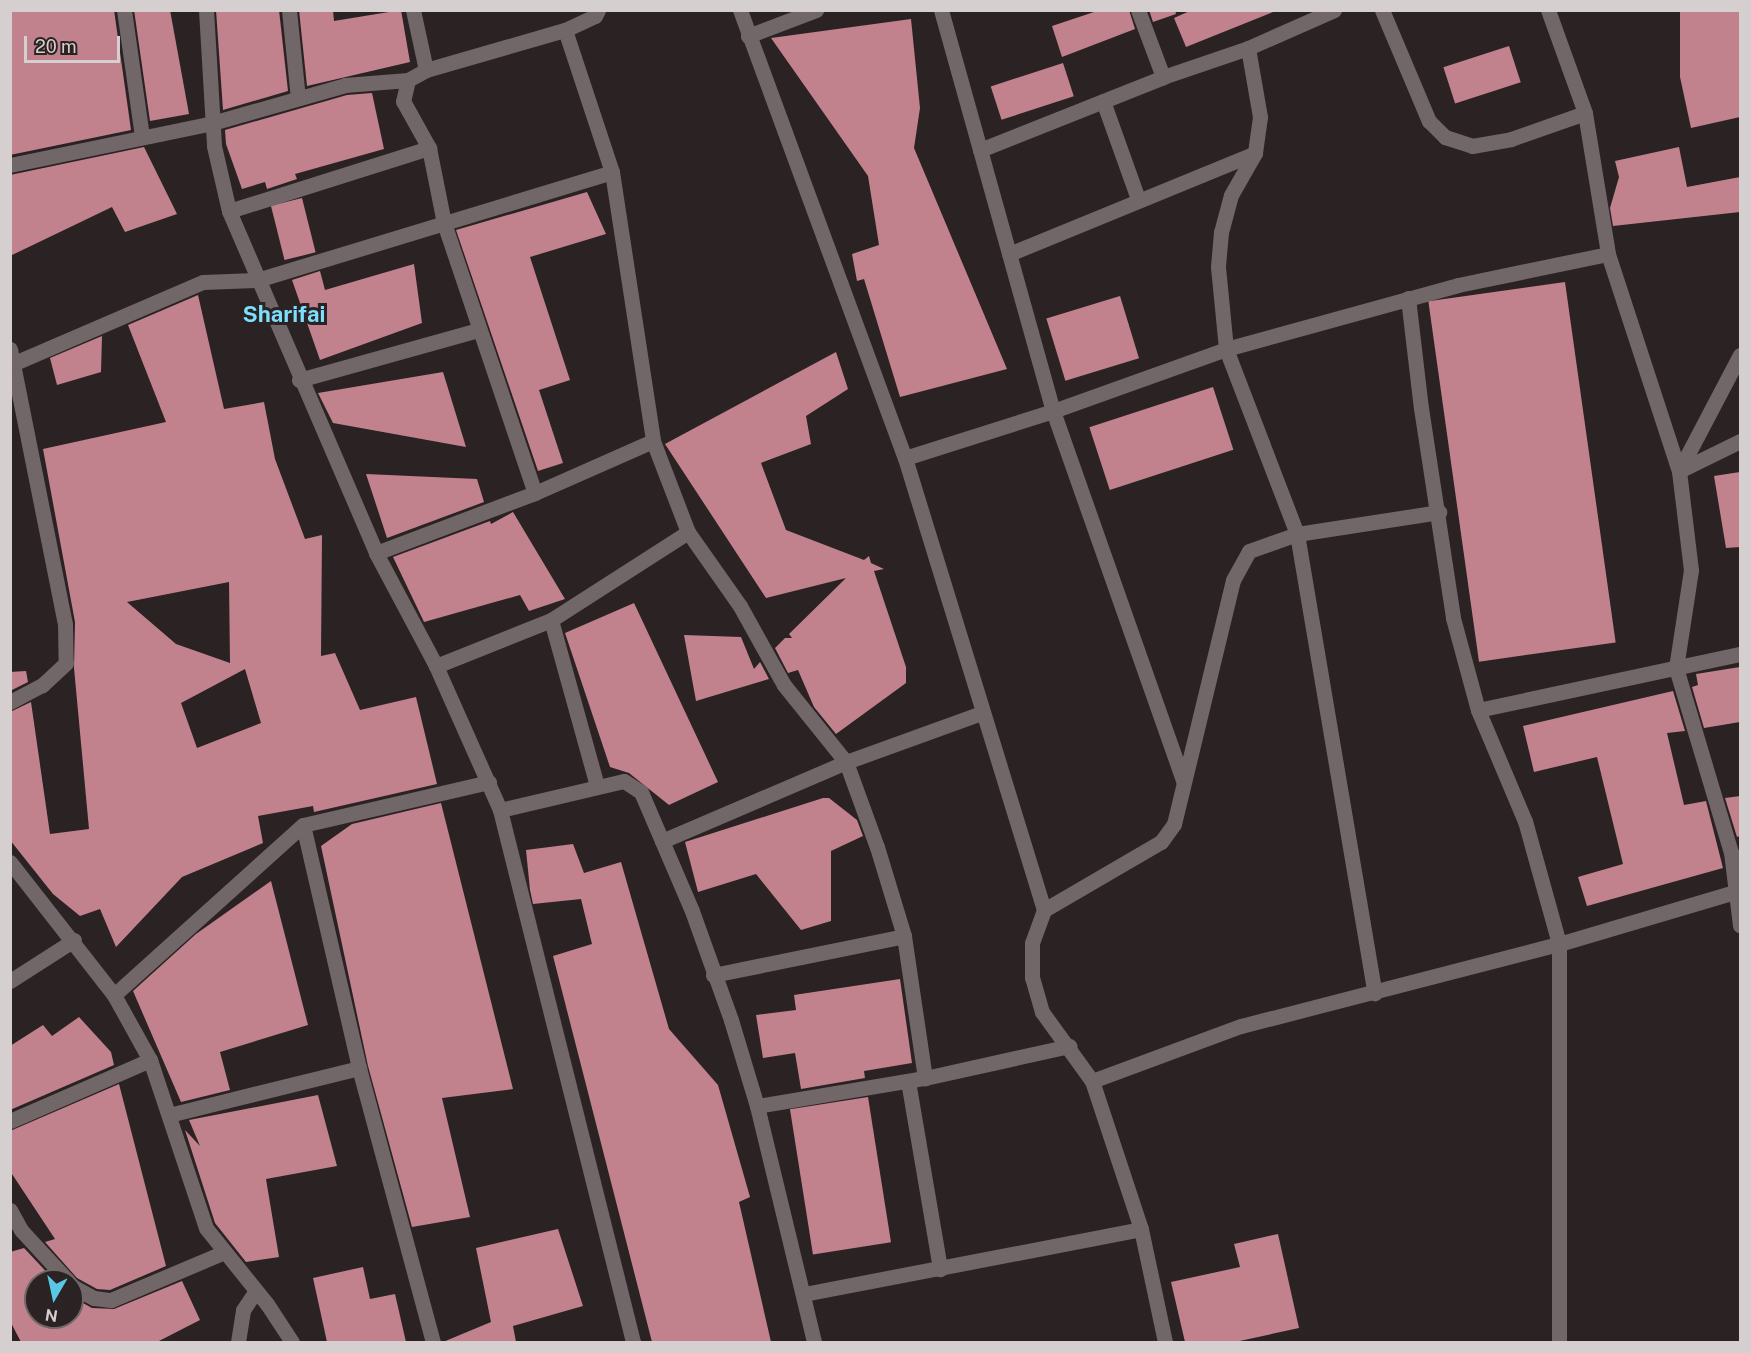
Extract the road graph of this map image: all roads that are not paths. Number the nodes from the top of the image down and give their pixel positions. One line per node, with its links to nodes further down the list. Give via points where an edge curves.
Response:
1 (124, 10): 23 (street)
2 (206, 10): 22 (street)
3 (289, 10): 19 (street)
4 (413, 10): 16 (street)
5 (598, 10): 13 (street, via 595,16)
6 (740, 10): 14 (street)
7 (816, 10): 14 (street)
8 (941, 10): 25 (street)
9 (1138, 10): 17 (street)
10 (1334, 10): 15 (street)
11 (1382, 10): 21 (street, via 1429,121 1445,137 1472,146 1511,139)
12 (1548, 10): 21 (street)
13 (566, 30): 16 (street); 28 (street)
14 (748, 36): 44 (street)
15 (1248, 48): 17 (street); 26 (street, via 1260,117)
16 (426, 70): 18 (street)
17 (1163, 77): 20 (street)
18 (408, 80): 19 (street, via 345,85); 24 (street, via 403,101)
19 (298, 98): 22 (street)
20 (1102, 101): 25 (street); 29 (street)
21 (1585, 113): 33 (street)
22 (212, 123): 23 (street); 30 (street)
23 (142, 136): 27 (street)
24 (429, 148): 30 (street); 31 (street)
25 (980, 150): 32 (street)
26 (1255, 153): 29 (street); 37 (street, via 1231,195 1221,232 1218,267)
27 (10, 165)
28 (612, 172): 31 (street); 42 (street)
29 (1138, 198): 32 (street)
30 (229, 211): 34 (street)
31 (444, 223): 34 (street); 36 (street)
32 (1009, 254): 41 (street)
33 (1608, 254): 35 (street); 45 (street)
34 (257, 280): 39 (street, via 220,279 181,290); 40 (street)
35 (1408, 298): 37 (street); 47 (street)
36 (478, 330): 40 (street); 46 (street)
37 (1226, 349): 41 (street); 49 (street)
38 (1740, 355): 45 (street)
39 (11, 360): 55 (street, via 65,624 66,663 42,685)
40 (299, 380): 50 (street)
41 (1053, 411): 44 (street); 59 (street)
42 (653, 441): 46 (street); 48 (street)
43 (1740, 441): 45 (street)
44 (905, 458): 57 (street)
45 (1679, 471): 54 (street, via 1691,570)
46 (535, 493): 50 (street)
47 (1439, 512): 49 (street); 56 (street, via 1453,618)
48 (688, 532): 51 (street); 58 (street, via 740,606 784,685)
49 (1297, 534): 59 (street, via 1249,551 1233,580); 75 (street)
50 (376, 553): 53 (street)
51 (551, 620): 53 (street); 61 (street)
52 (1740, 654): 54 (street)
53 (436, 666): 60 (street)
54 (1676, 668): 56 (street); 65 (street)
55 (10, 702)
56 (1478, 710): 72 (street, via 1525,820)
57 (981, 713): 58 (street); 68 (street)
58 (846, 762): 64 (street); 70 (street)
59 (1184, 782): 68 (street, via 1174,824 1161,842)
60 (489, 783): 62 (street); 63 (street)
61 (597, 786): 62 (street); 64 (street, via 624,781 641,792)
62 (500, 810): 98 (street)
63 (303, 825): 76 (street); 79 (street)
64 (662, 841): 73 (street)
65 (1736, 851): 67 (street)
66 (10, 862): 71 (street)
67 (1735, 892): 69 (street); 72 (street)
68 (1044, 910): 77 (street, via 1032,942 1032,978 1042,1012)
69 (1740, 925)
70 (904, 936): 73 (street); 80 (street)
71 (74, 940): 74 (street); 76 (street)
72 (1559, 944): 75 (street); 101 (street)
73 (713, 975): 83 (street)
74 (10, 981)
75 (1375, 993): 82 (street, via 1241,1026)
76 (114, 995): 78 (street)
77 (1069, 1046): 80 (street); 82 (street)
78 (150, 1060): 84 (street); 85 (street)
79 (358, 1068): 84 (street); 97 (street)
80 (926, 1078): 81 (street)
81 (908, 1081): 83 (street); 91 (street)
82 (1092, 1081): 87 (street)
83 (757, 1106): 94 (street)
84 (169, 1115): 89 (street, via 206,1228)
85 (10, 1121)
86 (10, 1210): 88 (street)
87 (1141, 1229): 91 (street); 100 (street)
88 (16, 1234): 90 (street)
89 (222, 1253): 92 (street); 93 (street, via 111,1300)
90 (55, 1269)
91 (940, 1269): 94 (street)
92 (256, 1291): 95 (street, via 243,1310); 96 (street)
93 (84, 1293)
94 (804, 1294): 99 (street)
95 (238, 1342)
96 (292, 1342)
97 (433, 1342)
98 (633, 1342)
99 (814, 1342)
100 (1165, 1342)
101 (1559, 1342)

